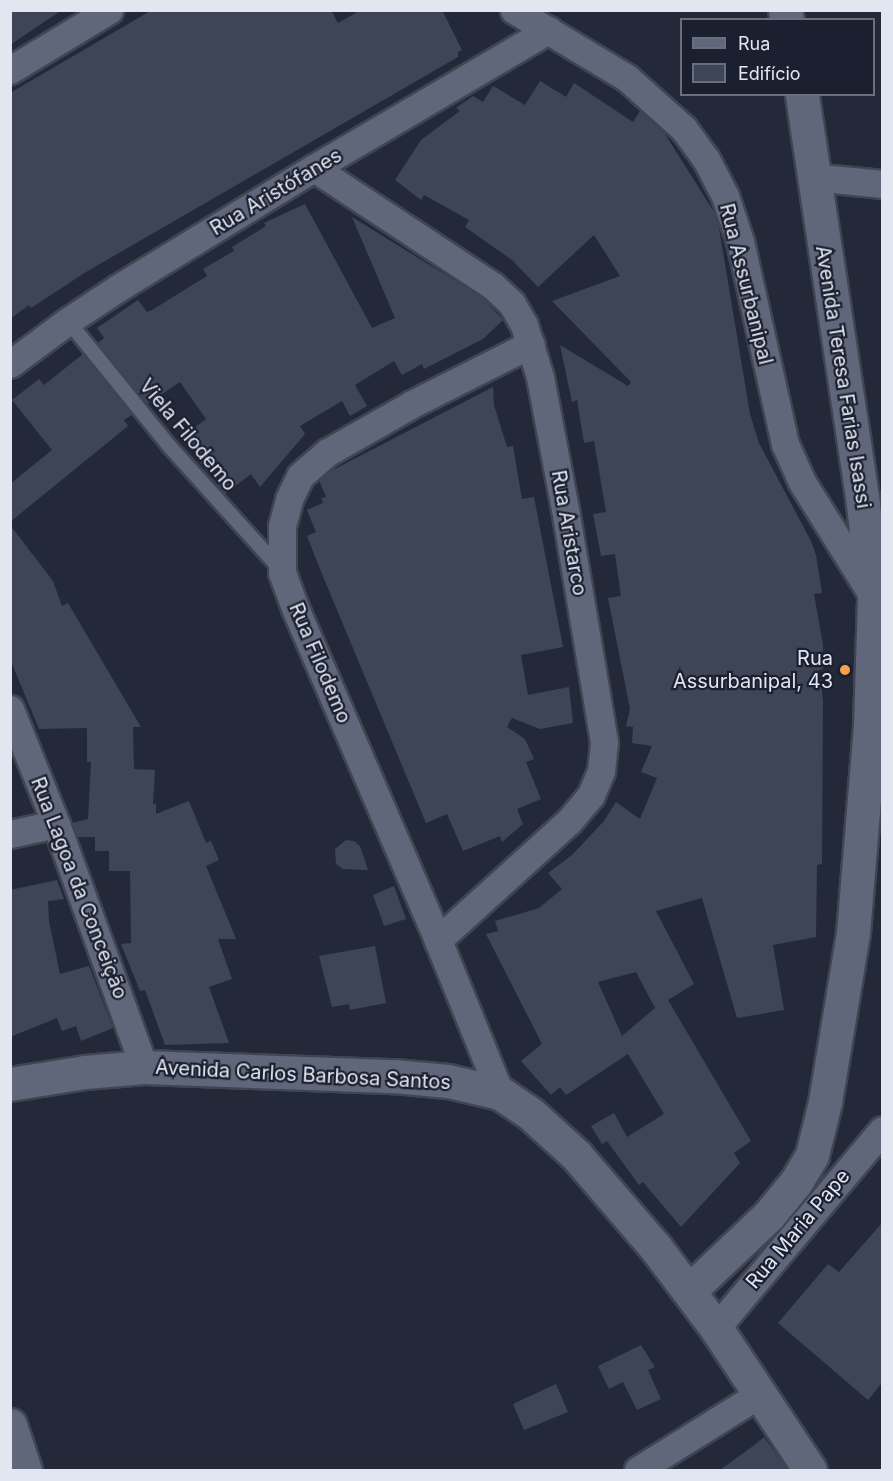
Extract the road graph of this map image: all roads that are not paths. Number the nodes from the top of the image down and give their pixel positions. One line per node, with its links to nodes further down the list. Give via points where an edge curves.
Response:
1 (109, 10): 4 (street)
2 (514, 10): 3 (street, Rua Assurbanipal)
3 (548, 30): 6 (street, Rua Aristófanes); 13 (street, Rua Assurbanipal, via 627,78 684,129 706,159 725,196 740,241 785,444 802,482)
4 (10, 70)
5 (802, 96): 7 (street, Avenida Teresa Farias Isassi)
6 (314, 168): 9 (street, Rua Aristófanes); 10 (street, Rua Aristarco, via 493,286 512,304)
7 (812, 177): 8 (street); 13 (street, Avenida Teresa Farias Isassi)
8 (882, 184)
9 (68, 321): 11 (street, Rua Aristófanes); 12 (lane, Viela Filodemo, via 170,447)
10 (531, 344): 12 (street, Rua Filodemo, via 359,433 300,476 282,526); 17 (street, Rua Aristarco, via 580,595 604,743 602,771 591,795 568,822)
11 (10, 364)
12 (282, 572): 17 (street, Rua Filodemo)
13 (874, 597): 22 (street, Avenida Teresa Farias Isassi, via 870,726 854,933)
14 (10, 709): 15 (street, Rua Lagoa da Conceição)
15 (56, 824): 16 (street); 18 (street, Rua Lagoa da Conceição)
16 (10, 834)
17 (438, 940): 20 (street, Rua Filodemo)
18 (144, 1067): 19 (street, Avenida Carlos Barbosa Santos); 20 (street, Avenida Carlos Barbosa Santos, via 394,1076 448,1081)
19 (10, 1084)
20 (500, 1093): 24 (street, Avenida Carlos Barbosa Santos, via 531,1114 576,1155)
21 (882, 1130): 23 (street, Rua Maria Pape)
22 (812, 1155): 23 (street); 24 (street, Avenida Teresa Farias Isassi, via 769,1215)
23 (854, 1164): 25 (street, Rua Maria Pape)
24 (689, 1291): 25 (street, Avenida Carlos Barbosa Santos)
25 (716, 1328): 26 (street, Avenida Carlos Barbosa Santos)
26 (758, 1395): 29 (street); 30 (street, Avenida Carlos Barbosa Santos)
27 (10, 1425): 28 (street)
28 (25, 1470)
29 (638, 1470)
30 (810, 1470)

